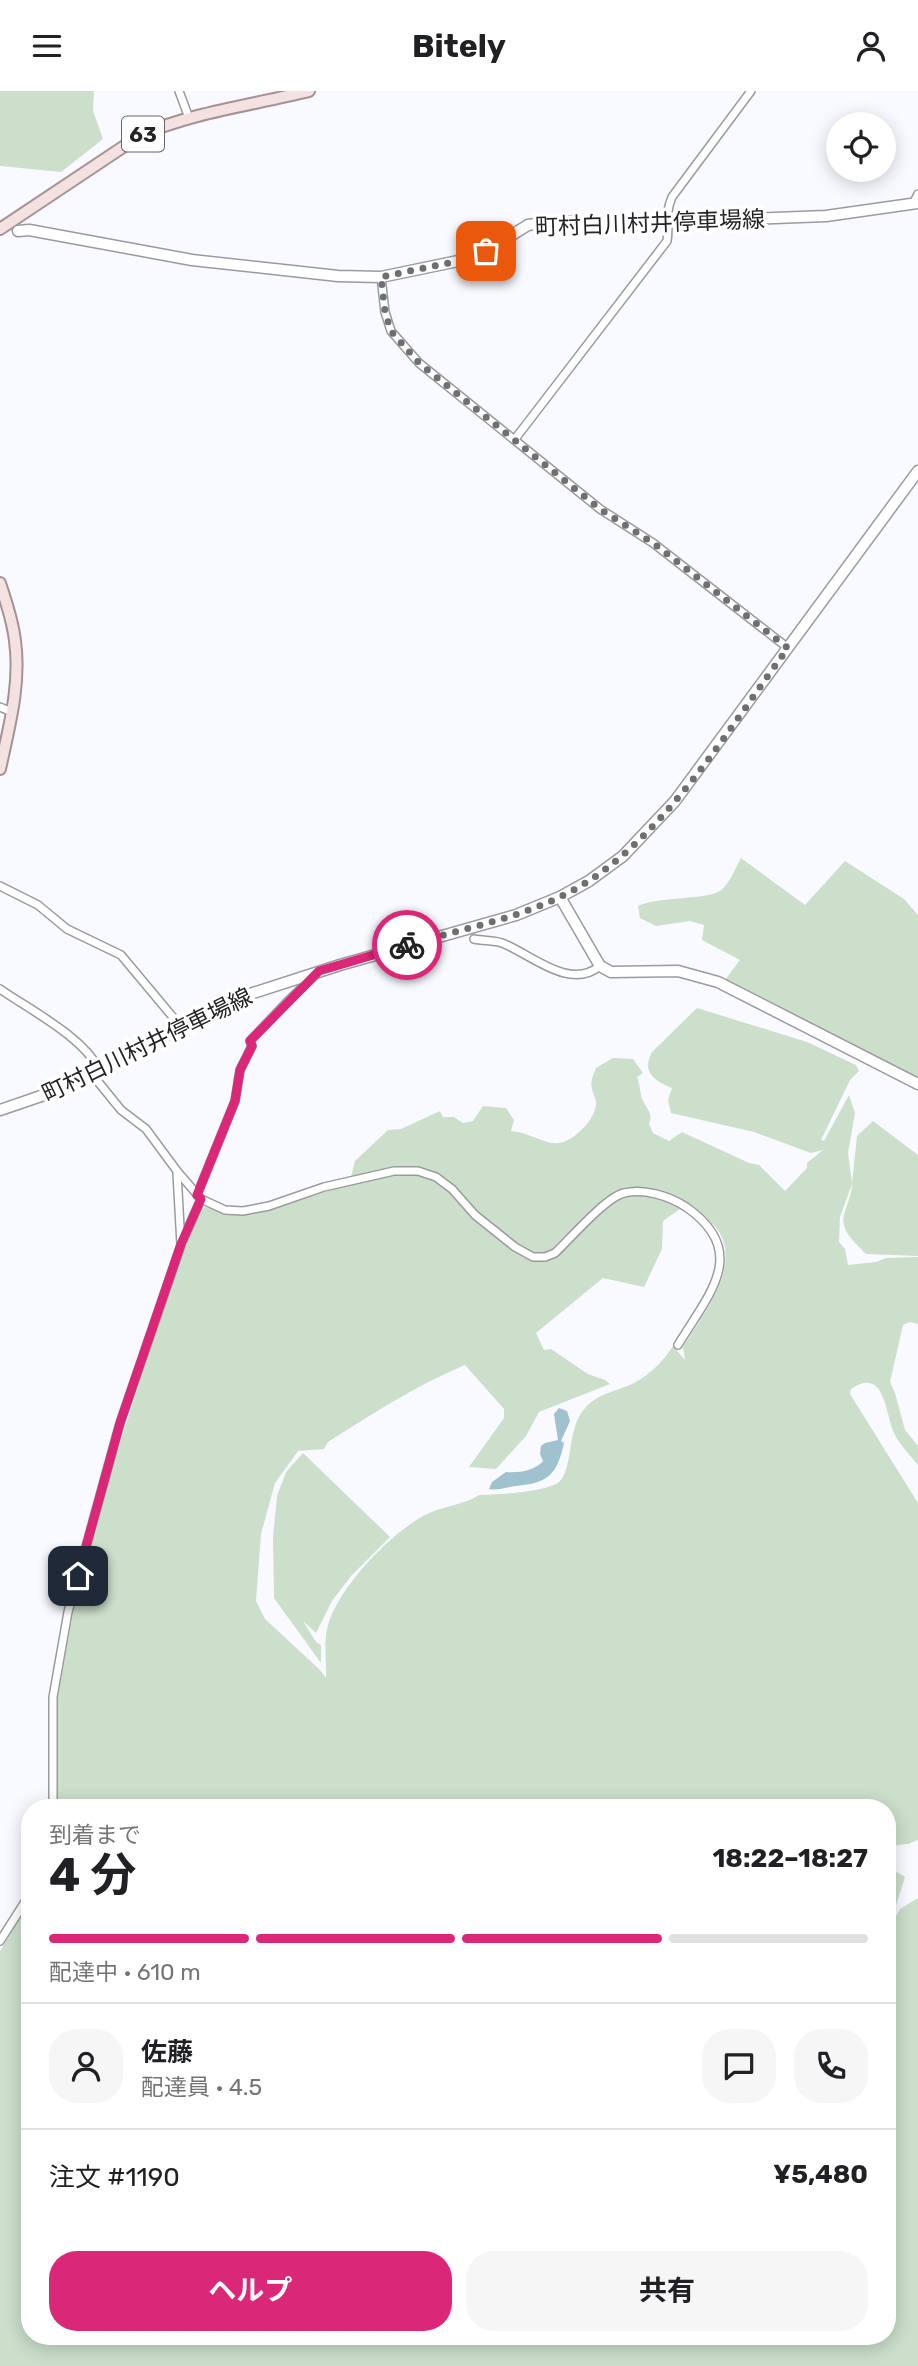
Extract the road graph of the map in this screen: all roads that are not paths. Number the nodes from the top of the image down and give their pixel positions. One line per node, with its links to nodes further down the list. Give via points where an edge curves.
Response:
1 (179, 91): 4 (street)
2 (309, 91): 4 (main road, 63)
3 (751, 91): 6 (street, via 672,197)
4 (189, 118): 7 (main road, 63, via 141,135)
5 (916, 200): 6 (main road, 町村白川村井停車場線, via 826,216)
6 (667, 222): 9 (main road, 町村白川村井停車場線, via 527,225 463,260); 10 (street, via 667,241)
7 (0, 229)
8 (18, 231): 9 (main road, 町村白川村井停車場線, via 192,260)
9 (381, 277): 10 (street, via 391,331 419,363)
10 (514, 439): 13 (street)
11 (918, 471): 13 (main road, 町村白川村井停車場線)
12 (0, 583): 15 (main road, via 15,641)
13 (788, 648): 18 (main road, 町村白川村井停車場線, via 660,818 623,856)
14 (0, 707): 15 (street)
15 (12, 712): 16 (main road)
16 (0, 769)
17 (0, 886): 23 (street, via 38,905 67,929 121,955)
18 (560, 897): 20 (main road); 21 (main road, 町村白川村井停車場線, via 516,915)
19 (474, 939): 20 (street, via 502,943 553,969 580,975)
20 (600, 965): 25 (main road, via 611,972 678,971 718,982)
21 (319, 971): 23 (main road, 町村白川村井停車場線, via 250,994); 28 (street, via 250,1041 235,1101)
22 (0, 989): 24 (street, via 86,1051)
23 (181, 1028): 24 (main road, 町村白川村井停車場線)
24 (95, 1071): 26 (main road, 町村白川村井停車場線); 27 (street, via 121,1110 146,1129)
25 (918, 1084)
26 (0, 1110)
27 (177, 1171): 28 (street); 29 (street)
28 (199, 1197): 29 (street); 30 (street, via 225,1210 243,1210 394,1171 418,1171 436,1177 475,1215 533,1257 555,1253 622,1193 666,1197 708,1226 721,1256 716,1282)
29 (181, 1244): 31 (street, via 120,1423 68,1612 53,1697)
30 (678, 1345)
31 (53, 1799)
32 (21, 1908): 33 (street)
33 (0, 1941)

